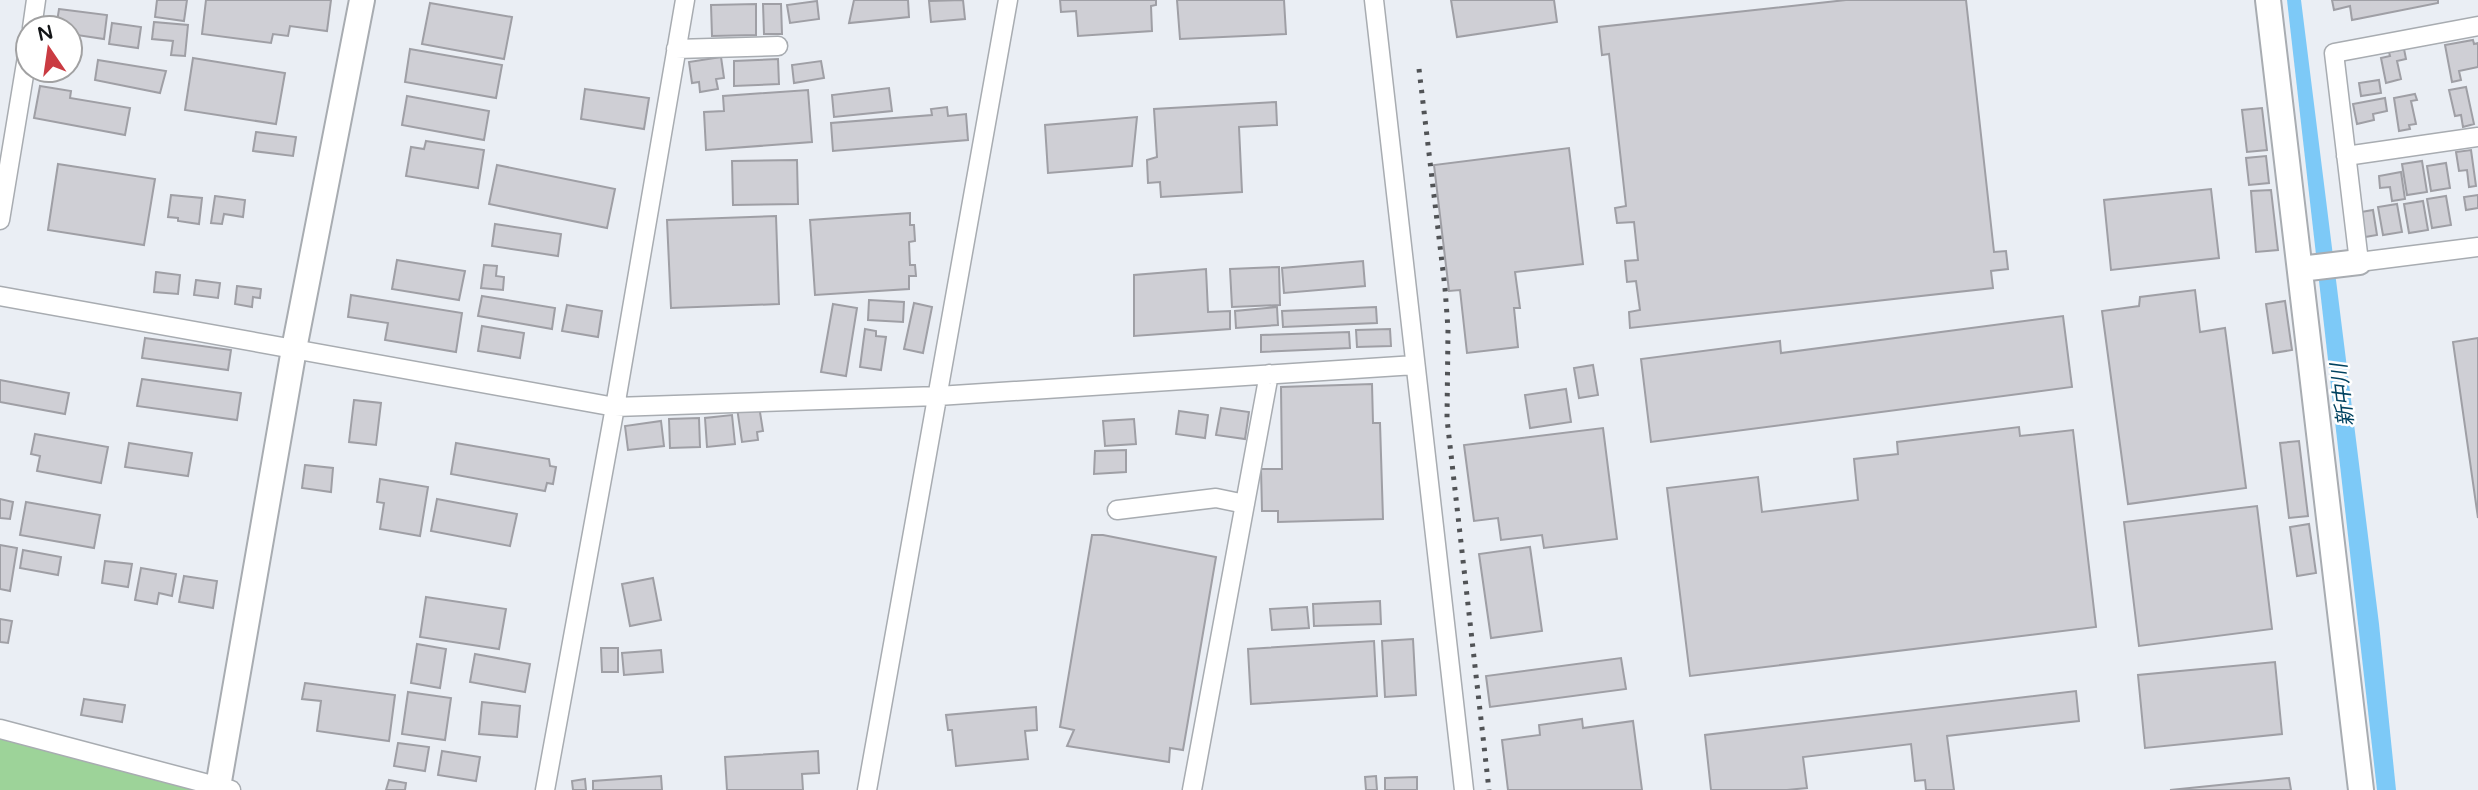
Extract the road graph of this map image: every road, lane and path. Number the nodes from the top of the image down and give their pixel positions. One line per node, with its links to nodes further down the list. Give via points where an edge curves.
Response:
1 (362, 0): 17 (street)
2 (685, 0): 8 (street)
3 (1008, 0): 20 (street)
4 (1374, 0): 18 (street)
5 (2268, 0): 15 (street)
6 (2478, 26): 11 (street, via 2334,52)
7 (778, 46): 8 (street)
8 (676, 49): 21 (street)
9 (23, 84): 12 (street)
10 (2478, 136): 11 (street)
11 (2346, 156): 14 (street)
12 (0, 220)
13 (2478, 247): 14 (street)
14 (2359, 262): 15 (street)
15 (2300, 269): 30 (street)
16 (0, 296): 17 (street)
17 (294, 349): 21 (street); 25 (street)
18 (1415, 365): 19 (street); 29 (street)
19 (1269, 374): 20 (street); 22 (street)
20 (938, 396): 21 (street); 27 (street)
21 (615, 407): 26 (street)
22 (1245, 504): 23 (street, via 1216,498); 28 (street)
23 (1117, 510)
24 (0, 729): 25 (street)
25 (223, 789)
26 (545, 790)
27 (867, 790)
28 (1192, 790)
29 (1464, 790)
30 (2361, 790)

